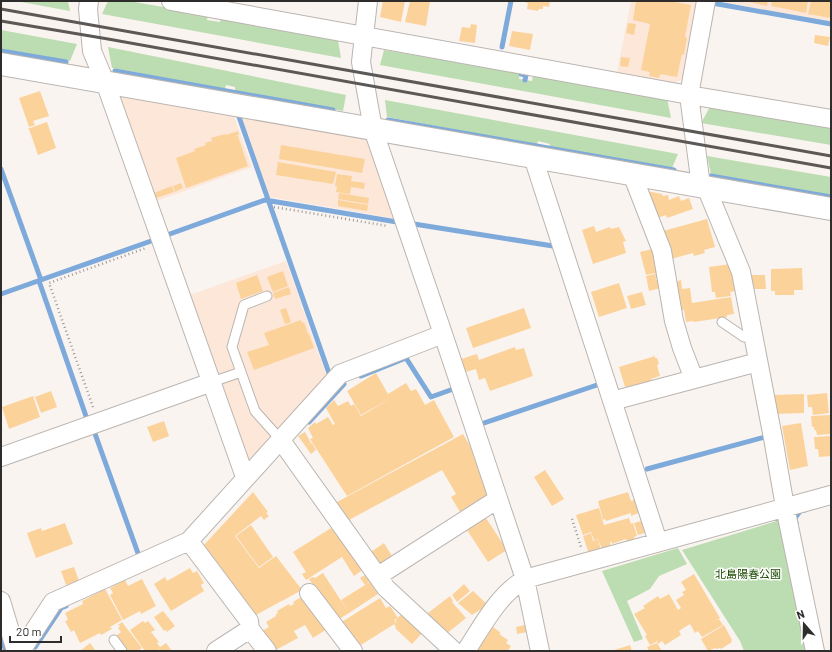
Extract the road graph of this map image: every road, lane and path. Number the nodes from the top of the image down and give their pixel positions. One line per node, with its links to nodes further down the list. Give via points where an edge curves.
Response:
1 (89, 1): 7 (street, via 92,51)
2 (171, 1): 5 (street)
3 (368, 1): 5 (street)
4 (706, 1): 8 (street)
5 (364, 36): 8 (street); 10 (street, via 361,62)
6 (1, 64): 7 (street)
7 (105, 82): 10 (street); 17 (street)
8 (689, 95): 9 (street); 13 (street)
9 (831, 119)
10 (373, 129): 11 (street); 16 (street)
11 (533, 157): 12 (street); 26 (street)
12 (632, 174): 13 (street); 24 (street, via 662,251 674,322)
13 (703, 187): 15 (street); 21 (street, via 741,272)
14 (274, 207): 16 (path)
15 (831, 209)
16 (407, 229): 20 (street)
17 (162, 242): 25 (street); 27 (path, via 49,283)
18 (267, 296): 23 (lane, via 244,305 232,347)
19 (722, 322): 21 (lane, via 744,337)
20 (443, 334): 28 (street, via 340,374); 32 (street)
21 (753, 335): 22 (street)
22 (758, 362): 24 (street); 33 (street)
23 (241, 372): 25 (lane); 28 (lane, via 255,411)
24 (694, 379): 26 (street)
25 (212, 382): 27 (street); 30 (street)
26 (612, 401): 36 (street)
27 (98, 423): 29 (street)
28 (280, 439): 30 (street); 38 (street)
29 (1, 457)
30 (245, 478): 35 (street)
31 (831, 494): 33 (street)
32 (498, 499): 38 (street); 39 (street)
33 (785, 507): 36 (street); 52 (street)
34 (572, 519): 37 (path)
35 (189, 541): 42 (street, via 249,621); 44 (street, via 53,602)
36 (658, 542): 37 (street)
37 (586, 563): 39 (street)
38 (378, 576): 49 (street, via 386,588)
39 (525, 579): 50 (street, via 513,586 496,605); 51 (street)
40 (309, 593): 48 (street)
41 (1, 601): 44 (street)
42 (250, 629): 46 (street); 47 (street)
43 (114, 640): 45 (lane)
44 (23, 650)
45 (122, 651)
46 (216, 651)
47 (267, 651)
48 (353, 651)
49 (454, 651)
50 (466, 651)
51 (540, 651)
52 (815, 651)

